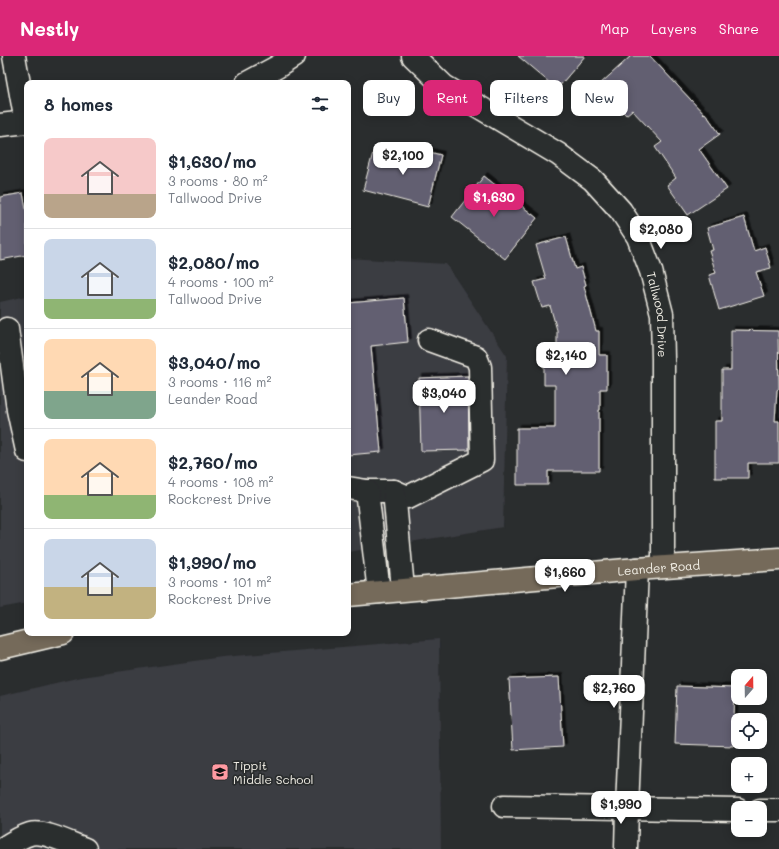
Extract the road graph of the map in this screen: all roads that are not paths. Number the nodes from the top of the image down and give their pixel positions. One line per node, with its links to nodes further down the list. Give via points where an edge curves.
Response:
1 (14, 56): 5 (street)
2 (294, 56): 4 (street)
3 (413, 56): 14 (street, Tallwood Drive, via 444,86 558,154 593,180 621,211 638,237 651,271 662,314)
4 (253, 80)
5 (24, 107)
6 (24, 122): 7 (street)
7 (0, 125)
8 (6, 329): 10 (street)
9 (429, 340): 12 (street, via 476,357 480,367 482,460 408,497)
10 (24, 437)
11 (357, 490): 12 (street); 17 (street)
12 (394, 491): 16 (street)
13 (779, 559): 14 (main road, Leander Road)
14 (663, 567): 15 (main road, Leander Road)
15 (637, 569): 16 (main road, Leander Road); 22 (street)
16 (403, 590): 17 (main road, Leander Road)
17 (379, 592): 18 (main road, Leander Road)
18 (351, 595)
19 (50, 636): 20 (main road)
20 (0, 648)
21 (504, 806): 22 (street)
22 (627, 808): 23 (street); 28 (street)
23 (731, 810)
24 (767, 810): 25 (street)
25 (779, 810)
26 (2, 849): 27 (street, via 32,833 58,838)
27 (85, 849)
28 (626, 849)

